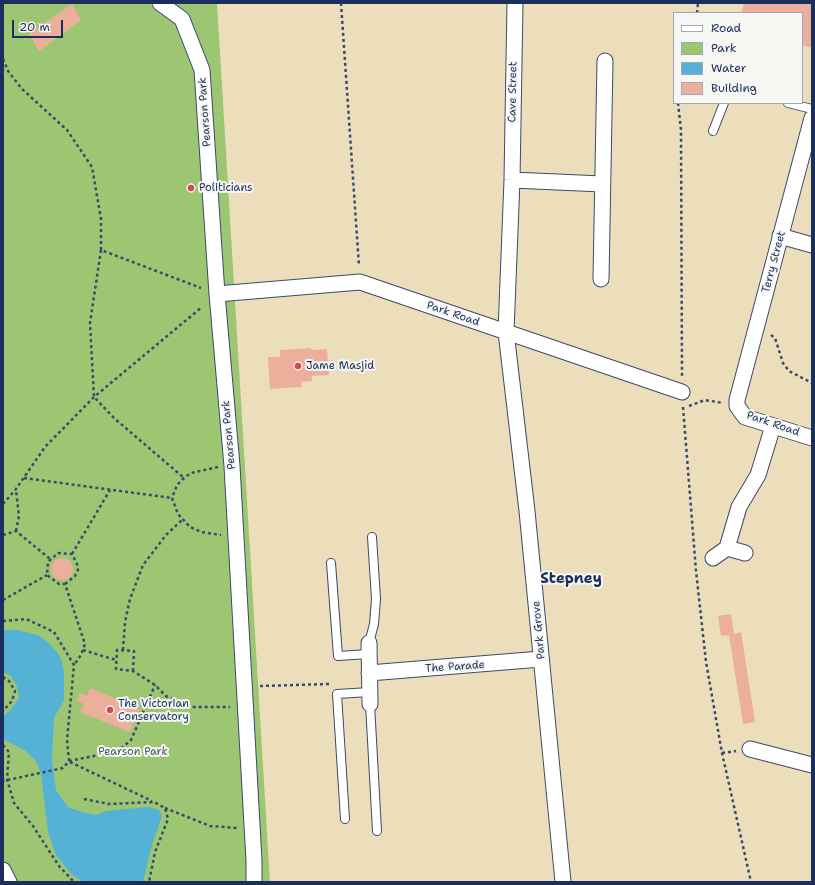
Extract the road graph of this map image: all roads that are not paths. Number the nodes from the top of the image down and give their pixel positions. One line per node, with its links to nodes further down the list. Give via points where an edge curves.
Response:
1 (160, 3): 14 (street, Pearson Park, via 182,19 202,70)
2 (515, 3): 9 (street, Cave Street)
3 (605, 61): 10 (street)
4 (724, 104): 8 (lane)
5 (792, 104): 6 (lane)
6 (812, 109)
7 (812, 118): 11 (street, Terry Street)
8 (713, 131)
9 (512, 180): 10 (street); 15 (street, Cave Street)
10 (602, 184): 13 (street)
11 (780, 236): 12 (street); 17 (street, Terry Street)
12 (812, 245)
13 (601, 279)
14 (217, 294): 15 (street, Park Road, via 360,282); 35 (street, Pearson Park, via 232,466)
15 (506, 332): 16 (street, Park Road); 26 (street, Park Grove)
16 (682, 399)
17 (737, 406): 18 (street, Park Road, via 745,417)
18 (773, 426): 19 (street, Park Road); 21 (street, via 758,475 739,507)
19 (812, 438)
20 (372, 537): 25 (lane, via 376,599)
21 (727, 548): 22 (street); 23 (street)
22 (744, 553)
23 (714, 558)
24 (331, 563): 25 (lane, via 338,656)
25 (369, 648): 27 (street)
26 (541, 659): 27 (street, The Parade); 36 (street, Park Grove)
27 (369, 673): 28 (street)
28 (370, 698): 31 (lane, via 337,694); 32 (lane)
29 (750, 748): 30 (street)
30 (812, 765)
31 (345, 819)
32 (377, 830)
33 (3, 870): 34 (street)
34 (9, 882)
35 (254, 882)
36 (563, 882)

